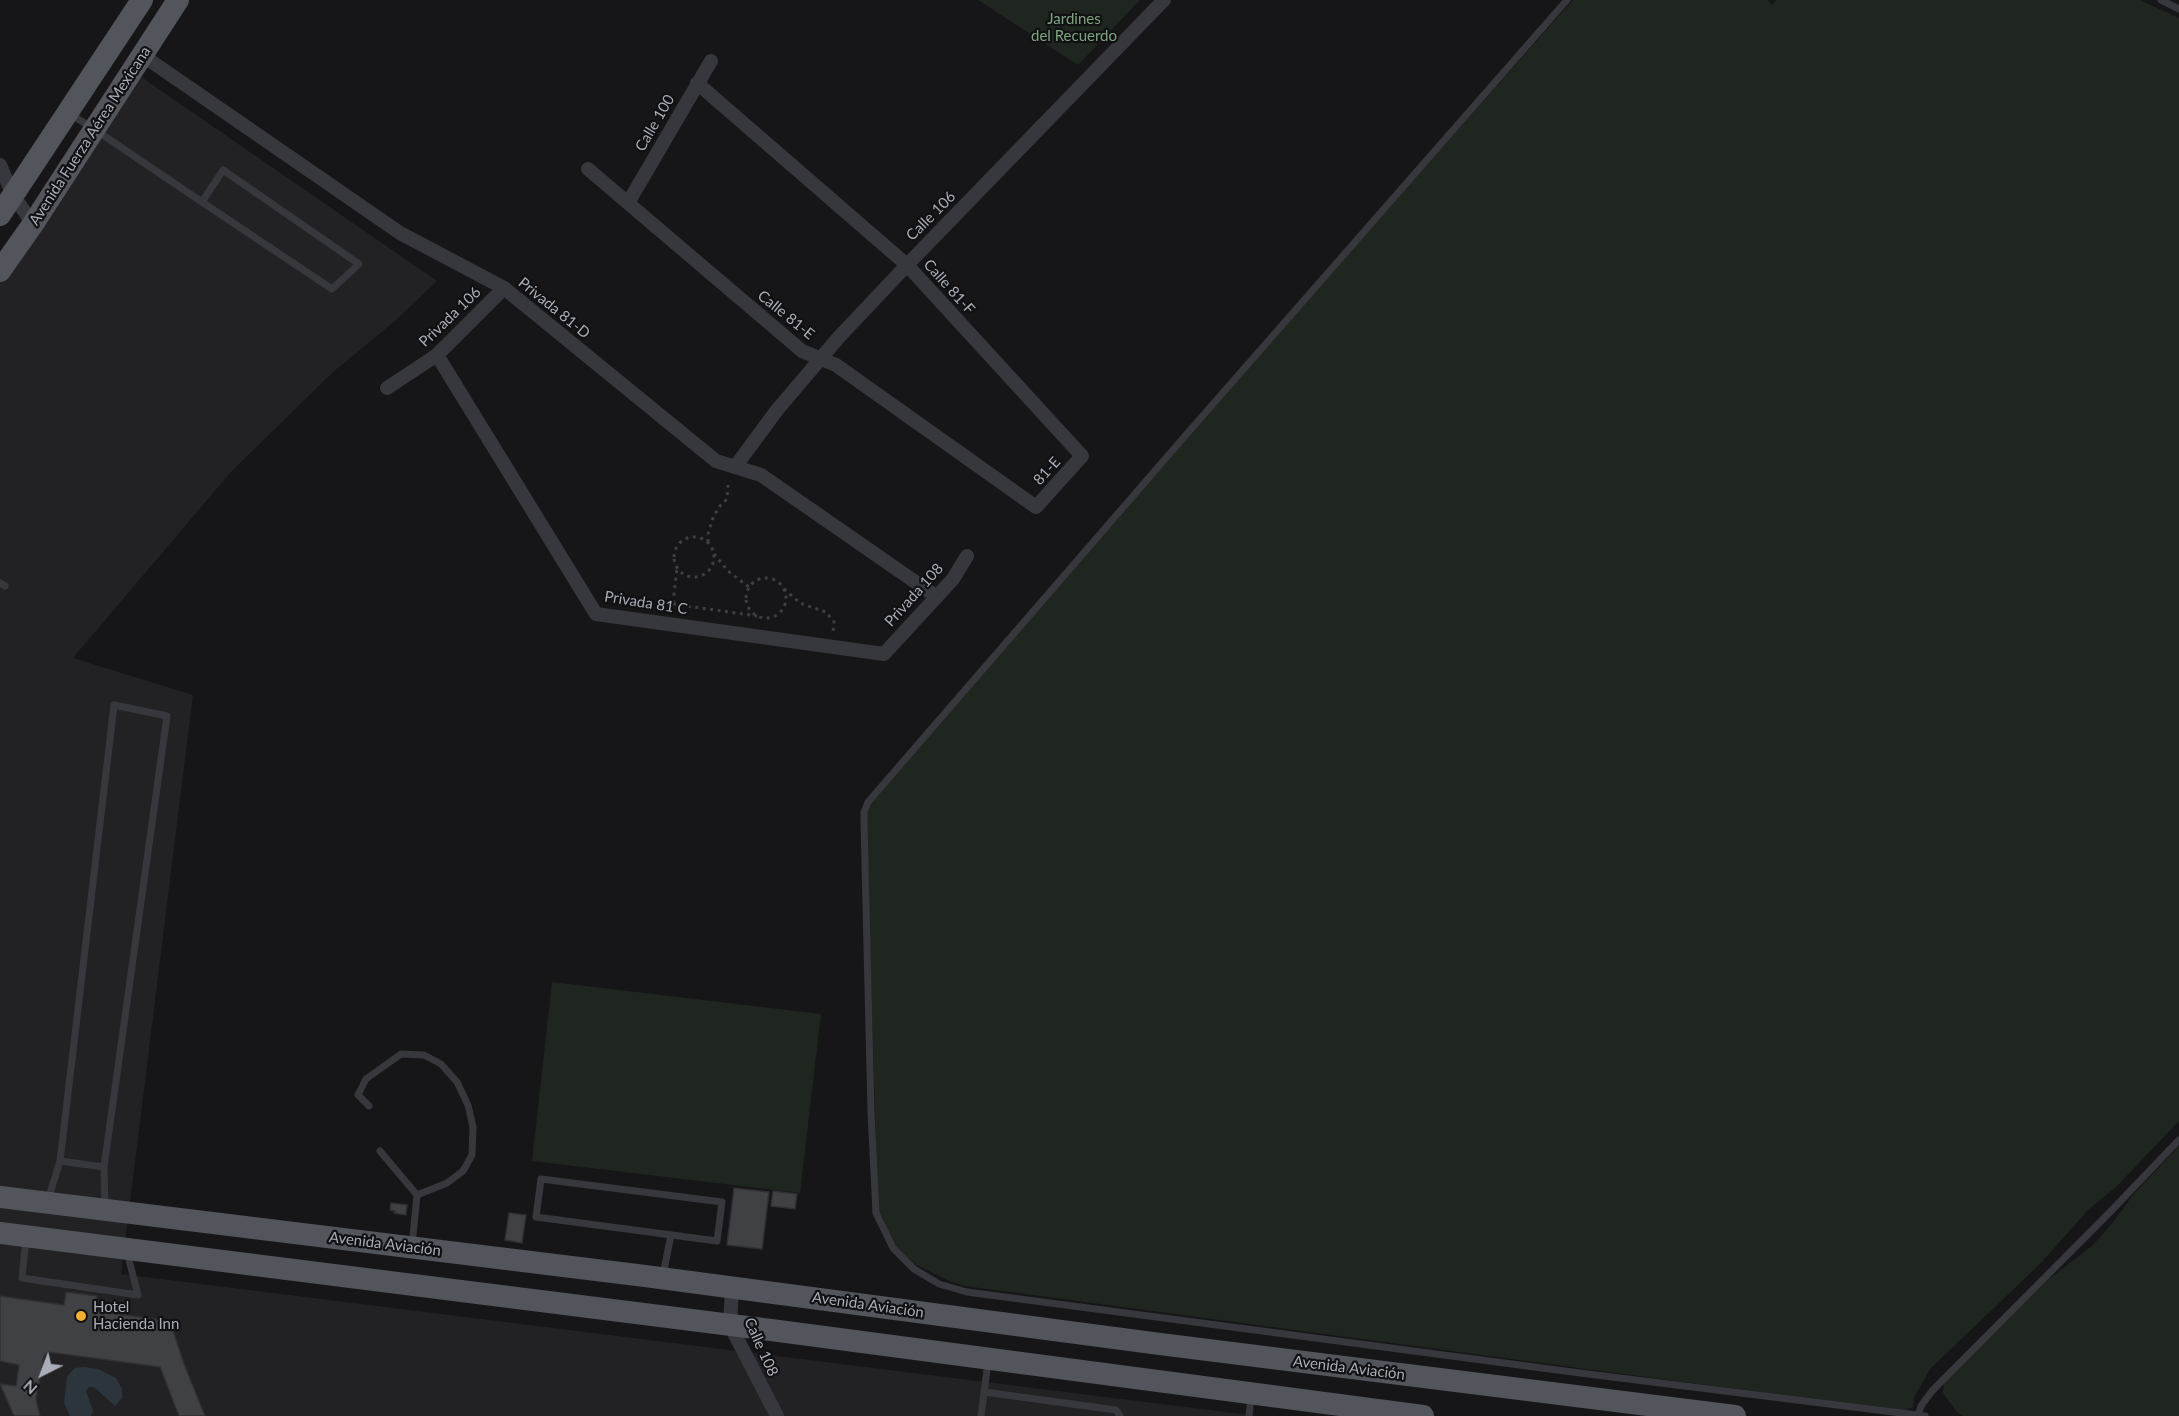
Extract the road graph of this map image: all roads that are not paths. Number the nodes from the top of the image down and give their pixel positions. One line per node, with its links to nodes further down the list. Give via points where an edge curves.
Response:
1 (142, 0): 10 (main road, Avenida Fuerza Aérea Mexicana)
2 (178, 0): 7 (main road, Avenida Fuerza Aérea Mexicana)
3 (1164, 0): 19 (street, Calle 106)
4 (1567, 0): 59 (lane, via 868,802 864,822 876,1213 892,1248 914,1269 939,1284 967,1292)
5 (2161, 0): 6 (lane)
6 (2179, 9)
7 (142, 55): 11 (main road, Avenida Fuerza Aérea Mexicana); 21 (street, Privada 81-D, via 400,233)
8 (711, 61): 9 (street, Calle 100)
9 (697, 83): 16 (street, Calle 100); 19 (street, Calle 81-F)
10 (68, 112): 11 (lane); 14 (main road, Avenida Fuerza Aérea Mexicana)
11 (94, 129): 15 (lane); 18 (main road, Avenida Fuerza Aérea Mexicana)
12 (0, 165): 14 (street)
13 (588, 169): 16 (street, Calle 81-E)
14 (13, 195): 17 (main road, Avenida Fuerza Aérea Mexicana); 18 (street)
15 (202, 202): 15 (lane, via 223,170 359,264 332,289)
16 (628, 203): 23 (street, Calle 81-E, via 802,351)
17 (0, 215)
18 (33, 224): 20 (main road, Avenida Fuerza Aérea Mexicana)
19 (907, 265): 23 (street, Calle 106); 25 (street, Calle 81-F)
20 (1, 269)
21 (504, 288): 22 (street, Privada 106); 26 (street, Privada 81-D, via 716,461)
22 (437, 355): 24 (street, Privada 106); 30 (street, Privada 81 C, via 596,614)
23 (820, 358): 26 (street, Calle 106); 27 (street, Calle 81-E, via 843,370)
24 (387, 387)
25 (1082, 456): 27 (street, 81-E)
26 (735, 467): 29 (street, Privada 81-D, via 761,475)
27 (1036, 507)
28 (967, 556): 29 (street, Privada 108)
29 (937, 597): 30 (street, Privada 108)
30 (884, 654)
31 (369, 1106): 36 (lane, via 358,1095 366,1079 402,1054 424,1054 441,1064 457,1082 473,1127 472,1155 463,1171 447,1183)
32 (2179, 1140): 59 (lane, via 1932,1391 1921,1406)
33 (380, 1151): 36 (lane)
34 (60, 1161): 35 (lane); 35 (lane, via 114,705 167,716); 38 (lane)
35 (104, 1167): 39 (lane)
36 (417, 1195): 44 (lane)
37 (0, 1197): 38 (main road, Avenida Aviación)
38 (48, 1202): 39 (main road, Avenida Aviación)
39 (105, 1208): 43 (main road); 44 (main road, Avenida Aviación)
40 (0, 1233): 42 (main road)
41 (670, 1235): 41 (lane, via 717,1241 722,1202 541,1179 536,1217); 46 (lane)
42 (26, 1236): 43 (main road); 45 (lane, via 22,1278 138,1295)
43 (101, 1245): 45 (main road)
44 (412, 1248): 46 (main road, Avenida Aviación); 47 (main road)
45 (126, 1249): 47 (main road)
46 (663, 1278): 48 (main road, Avenida Aviación)
47 (409, 1284): 49 (main road)
48 (732, 1287): 49 (street, Calle 108); 58 (main road, Avenida Aviación)
49 (730, 1325): 50 (main road); 53 (street, Calle 108)
50 (988, 1358): 51 (lane); 52 (main road)
51 (984, 1392): 54 (lane); 55 (lane, via 1116,1410)
52 (1252, 1393): 56 (lane); 57 (main road)
53 (777, 1416)
54 (981, 1416)
55 (1120, 1416)
56 (1249, 1416)
57 (1422, 1416)
58 (1735, 1416)
59 (1922, 1416)

